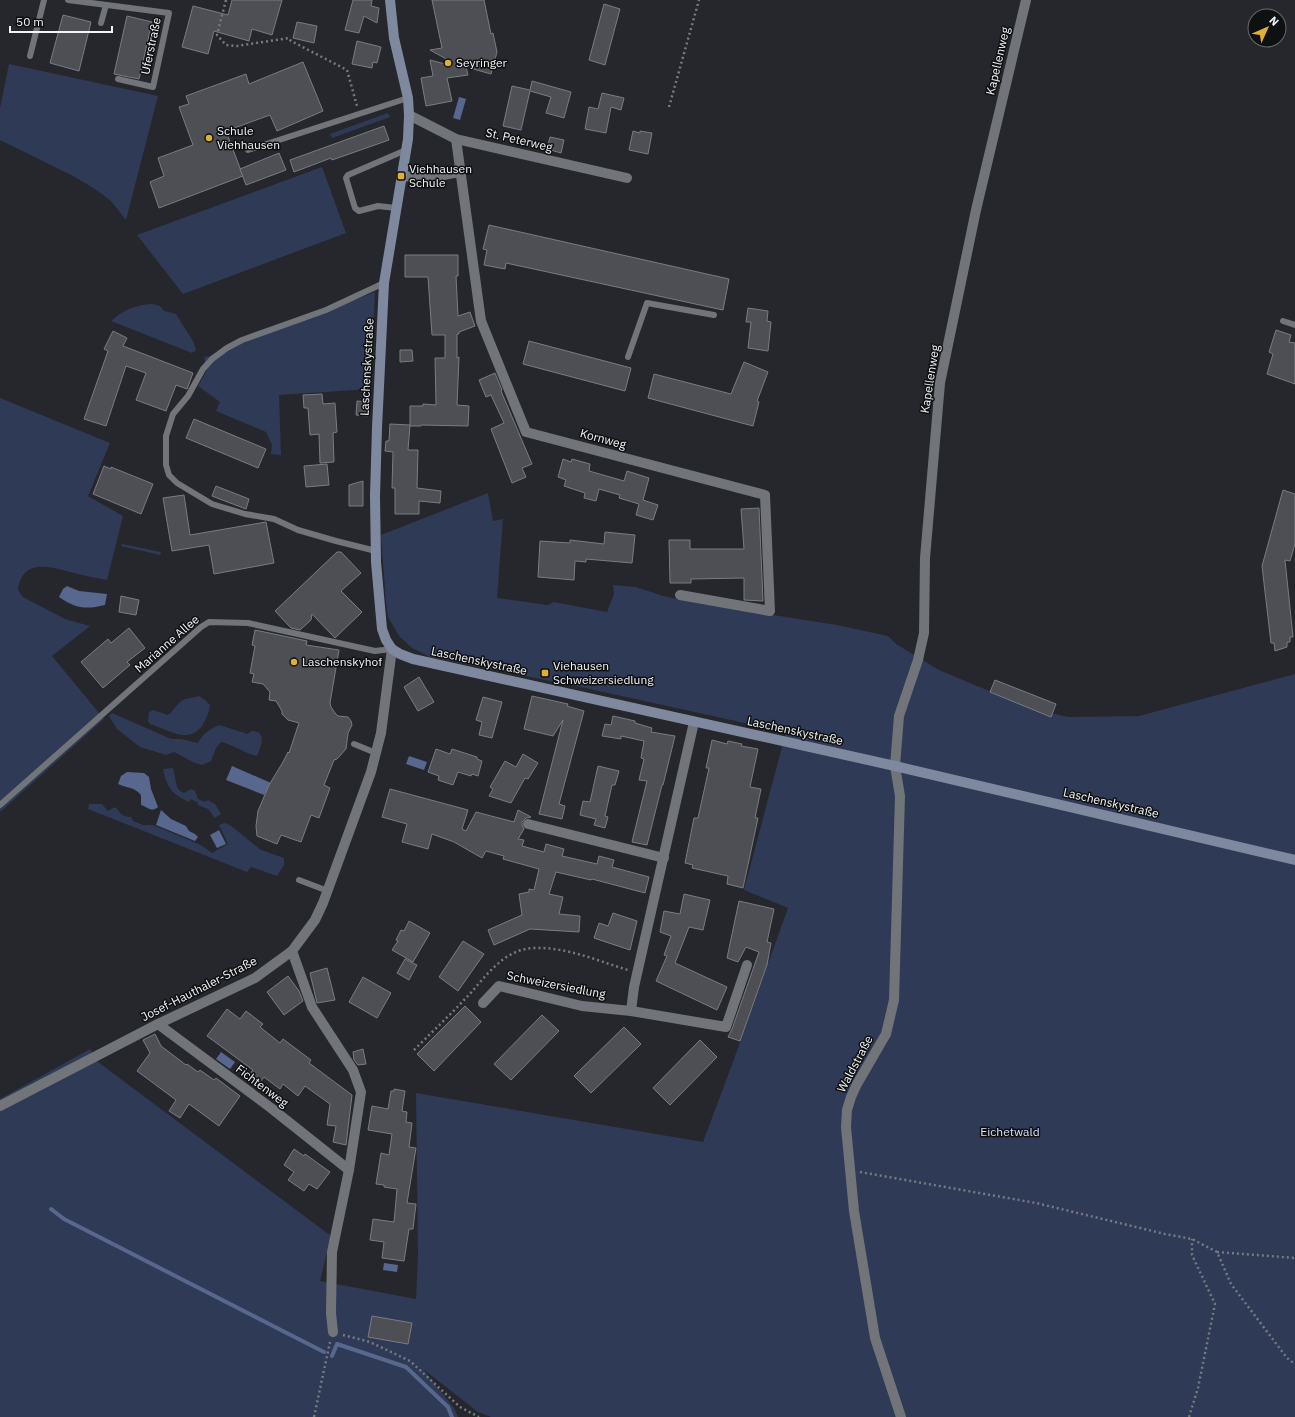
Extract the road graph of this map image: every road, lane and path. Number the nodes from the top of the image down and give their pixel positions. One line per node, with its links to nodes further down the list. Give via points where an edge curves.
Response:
1 (44, 0): 9 (lane)
2 (68, 0): 7 (lane, Uferstraße)
3 (226, 0): 13 (path, via 217,35 226,45 237,46 290,38 291,41 347,70)
4 (390, 0): 11 (street, Laschenskystraße, via 394,38)
5 (699, 0): 12 (path)
6 (1026, 0): 33 (street, Kapellenweg, via 976,210 940,383 925,558 924,633 918,660 899,716)
7 (106, 5): 8 (lane); 10 (lane, Uferstraße, via 169,13 153,87)
8 (101, 23)
9 (30, 56)
10 (118, 79)
11 (408, 98): 13 (lane); 14 (street, Laschenskystraße)
12 (669, 107)
13 (360, 114): 16 (lane)
14 (409, 115): 15 (street, St. Peterweg); 17 (street, Laschenskystraße)
15 (456, 139): 18 (street, Kornweg); 20 (street, St. Peterweg)
16 (248, 150)
17 (406, 150): 19 (street, Laschenskystraße); 21 (lane, via 346,178 355,208 359,211 378,206)
18 (460, 172): 19 (street, via 428,178); 28 (street, Kornweg, via 481,321 526,432 765,495 770,611)
19 (402, 176): 21 (street, Laschenskystraße)
20 (628, 178)
21 (396, 208): 22 (street, Laschenskystraße)
22 (384, 283): 27 (street, Laschenskystraße, via 377,428); 27 (lane, via 326,310 242,340 227,348 203,369 188,396 173,414 166,436 166,465 169,475 177,483 212,504 274,519 298,530)
23 (714, 315): 26 (lane, via 647,302)
24 (1283, 322): 25 (lane)
25 (1295, 325)
26 (628, 357)
27 (376, 551): 29 (street, Laschenskystraße, via 382,629)
28 (680, 595)
29 (392, 649): 30 (street, Laschenskystraße, via 413,660); 32 (street, Josef-Hauthaler-Straße); 34 (lane, Marianne Allee, via 375,651 248,624 209,622)
30 (694, 722): 33 (street, Laschenskystraße); 36 (street)
31 (354, 744): 32 (lane)
32 (376, 753): 39 (street, Josef-Hauthaler-Straße)
33 (895, 766): 37 (street, Laschenskystraße); 47 (street, Waldstraße, via 900,796 894,1000 886,1034 857,1084 847,1110)
34 (0, 805)
35 (528, 824): 36 (street)
36 (664, 858): 43 (street, via 634,987)
37 (1295, 860)
38 (298, 880): 39 (lane)
39 (328, 891): 40 (street, Josef-Hauthaler-Straße, via 315,920)
40 (292, 951): 44 (street, Josef-Hauthaler-Straße, via 255,978); 46 (street, via 312,1007 353,1070 361,1092)
41 (747, 965): 43 (street, Schweizersiedlung, via 726,1027)
42 (483, 1003): 43 (street, Schweizersiedlung, via 499,986 582,1006)
43 (631, 1011)
44 (158, 1024): 45 (street, Josef-Hauthaler-Straße); 46 (street, Fichtenweg)
45 (0, 1106)
46 (349, 1170): 51 (street, via 332,1252)
47 (850, 1170): 48 (path, via 1036,1203); 55 (street, Waldstraße, via 854,1211 875,1338)
48 (1192, 1239): 49 (path); 56 (path, via 1192,1255 1215,1304 1198,1388)
49 (1218, 1252): 50 (path); 52 (path, via 1231,1284)
50 (1295, 1258)
51 (333, 1332): 53 (path); 54 (path, via 370,1342 410,1362 460,1407)
52 (1295, 1364)
53 (314, 1417)
54 (479, 1417)
55 (901, 1417)
56 (1189, 1417)

